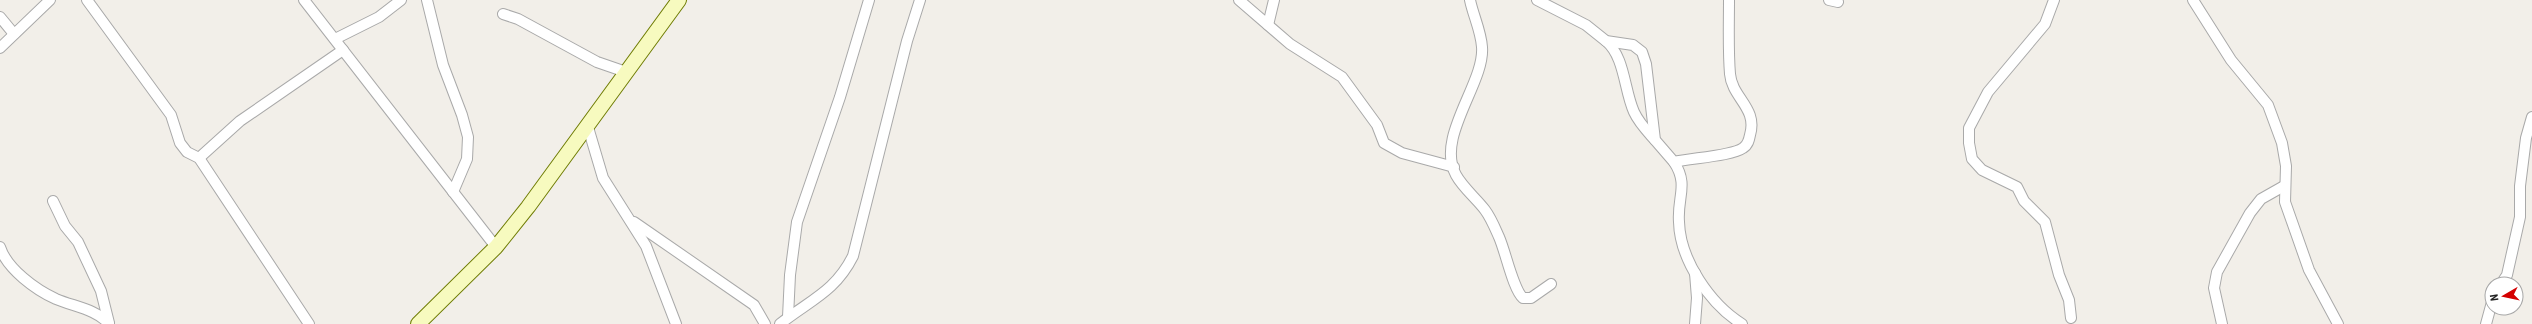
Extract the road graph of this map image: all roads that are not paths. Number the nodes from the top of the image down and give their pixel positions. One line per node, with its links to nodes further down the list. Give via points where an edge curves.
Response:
1 (50, 0): 19 (street)
2 (87, 0): 28 (street, via 171,115 180,143 187,152)
3 (304, 0): 20 (street)
4 (401, 0): 20 (street, via 379,17)
5 (427, 0): 32 (street, via 442,65 468,137 468,158)
6 (680, 0): 24 (main road)
7 (869, 0): 40 (street, via 840,97 797,222)
8 (920, 0): 40 (street, via 907,40 853,256 844,274 828,290)
9 (1239, 0): 18 (street)
10 (1274, 0): 18 (street)
11 (1470, 0): 30 (street, via 1482,48 1460,113 1452,156)
12 (1537, 0): 21 (street, via 1586,25)
13 (1729, 0): 29 (street, via 1730,74 1735,94 1749,109 1752,117 1748,143 1737,151)
14 (2054, 0): 41 (street, via 2045,24 1988,92 1969,128 1968,143 1972,159 1982,170 2017,187 2024,201 2045,222 2059,275 2069,300)
15 (2193, 0): 31 (street, via 2231,60 2268,106 2282,143 2286,166)
16 (503, 14): 24 (street, via 518,19 597,62)
17 (0, 17): 19 (street)
18 (1268, 25): 30 (street, via 1290,44 1342,77 1376,125 1384,143 1402,153)
19 (14, 34): 22 (street)
20 (334, 39): 23 (street)
21 (1606, 41): 27 (street, via 1616,52 1634,113 1642,127); 27 (street, via 1633,45 1642,52 1646,64)
22 (0, 48)
23 (343, 50): 28 (street, via 240,121); 32 (street)
24 (626, 72): 26 (main road)
25 (2532, 117): 38 (street, via 2526,138 2520,186 2520,217)
26 (588, 124): 34 (street, via 603,178); 36 (main road, via 528,208)
27 (1655, 140): 29 (street)
28 (199, 158): 43 (street)
29 (1674, 162): 37 (street, via 1683,181 1678,222 1685,250)
30 (1454, 167): 39 (street, via 1456,175 1487,212 1506,253 1517,292 1523,298 1531,298)
31 (2284, 186): 50 (street, via 2261,199 2250,213 2217,272 2214,288); 51 (street, via 2285,202 2309,270)
32 (453, 192): 36 (street)
33 (53, 201): 42 (street, via 65,226 78,242 101,292)
34 (629, 218): 45 (street, via 646,246); 46 (street, via 754,305)
35 (0, 247): 42 (street, via 13,267 29,283 55,299 99,314)
36 (496, 247): 44 (main road)
37 (1695, 273): 48 (street); 49 (street, via 1730,316)
38 (2506, 276)
39 (1551, 284)
40 (788, 317): 47 (street)
41 (2071, 318)
42 (109, 324)
43 (309, 324)
44 (418, 324)
45 (676, 324)
46 (765, 324)
47 (780, 324)
48 (1695, 324)
49 (1742, 324)
50 (2222, 324)
51 (2338, 324)

